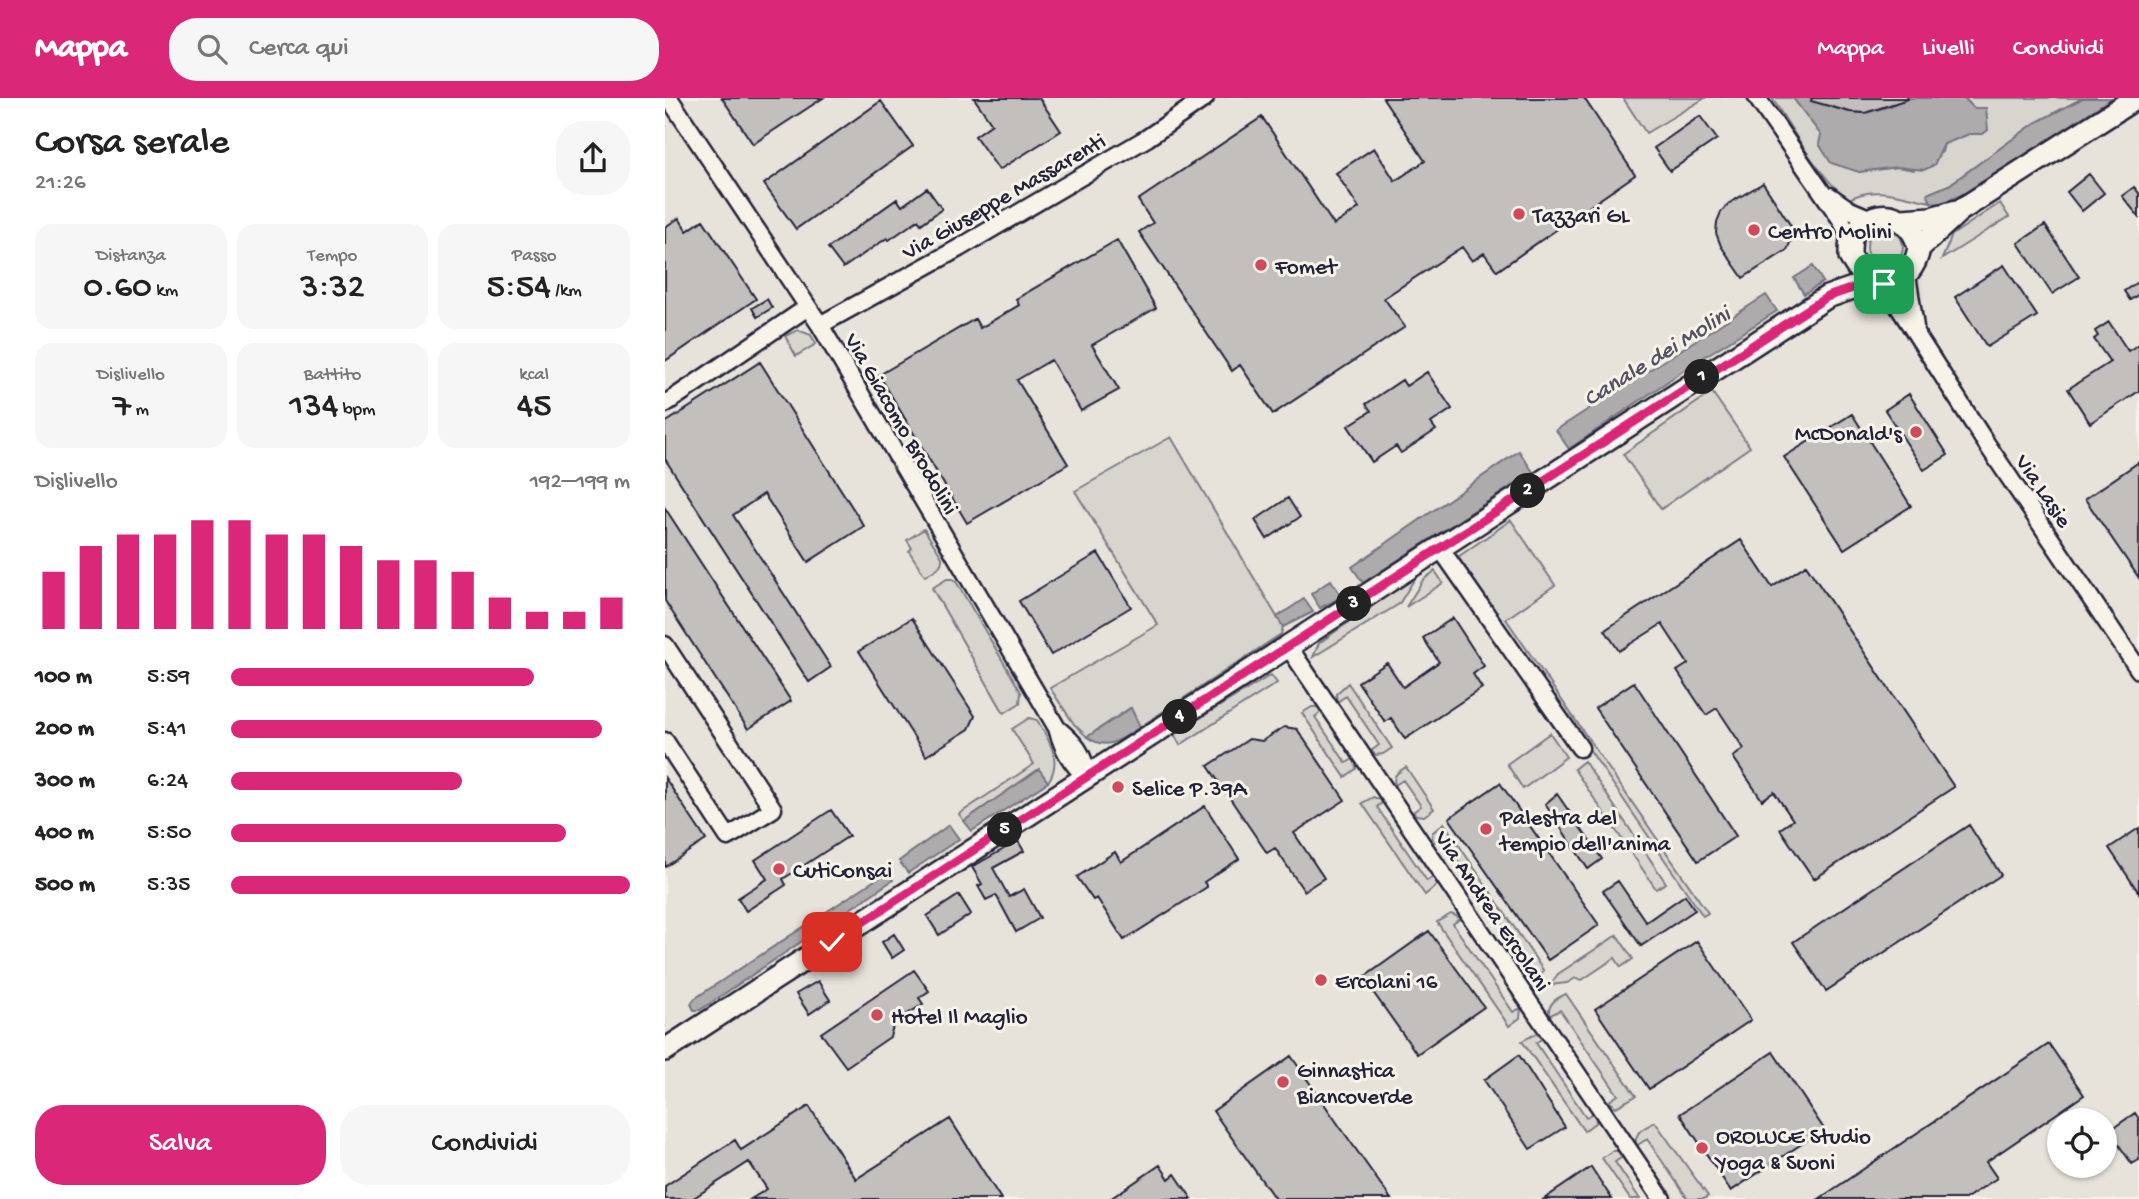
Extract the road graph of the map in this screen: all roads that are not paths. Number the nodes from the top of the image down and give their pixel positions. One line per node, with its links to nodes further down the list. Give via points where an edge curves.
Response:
1 (669, 98): 14 (street, Via Giacomo Brodolini)
2 (1205, 98): 15 (street, Via Giuseppe Massarenti, via 1147,138)
3 (1757, 98): 5 (street)
4 (2130, 100): 6 (main road)
5 (1819, 188): 7 (street); 9 (street, via 1840,218)
6 (1959, 211): 8 (main road); 10 (main road)
7 (1869, 218): 8 (main road, via 1880,215); 9 (main road)
8 (1902, 220): 10 (main road)
9 (1851, 248): 12 (main road, via 1863,275); 13 (main road)
10 (1919, 248): 11 (main road)
11 (1907, 275): 12 (main road, via 1895,282); 16 (street, Via Lasie)
12 (1878, 283): 13 (main road); 16 (street, Via Lasie)
13 (1827, 297): 18 (main road)
14 (808, 307): 15 (street, Via Giacomo Brodolini); 17 (street)
15 (820, 325): 24 (street, Via Giacomo Brodolini, via 1057,728 1063,750)
16 (1916, 333): 21 (street, Via Lasie)
17 (665, 404)
18 (1440, 548): 20 (main road); 23 (street)
19 (665, 645): 22 (street, via 773,808 728,837)
20 (1288, 646): 24 (main road, via 1108,763); 26 (street, Via Andrea Ercolani)
21 (2139, 670)
22 (665, 741)
23 (1580, 748)
24 (1080, 772): 25 (main road)
25 (665, 1050)
26 (1662, 1199)

